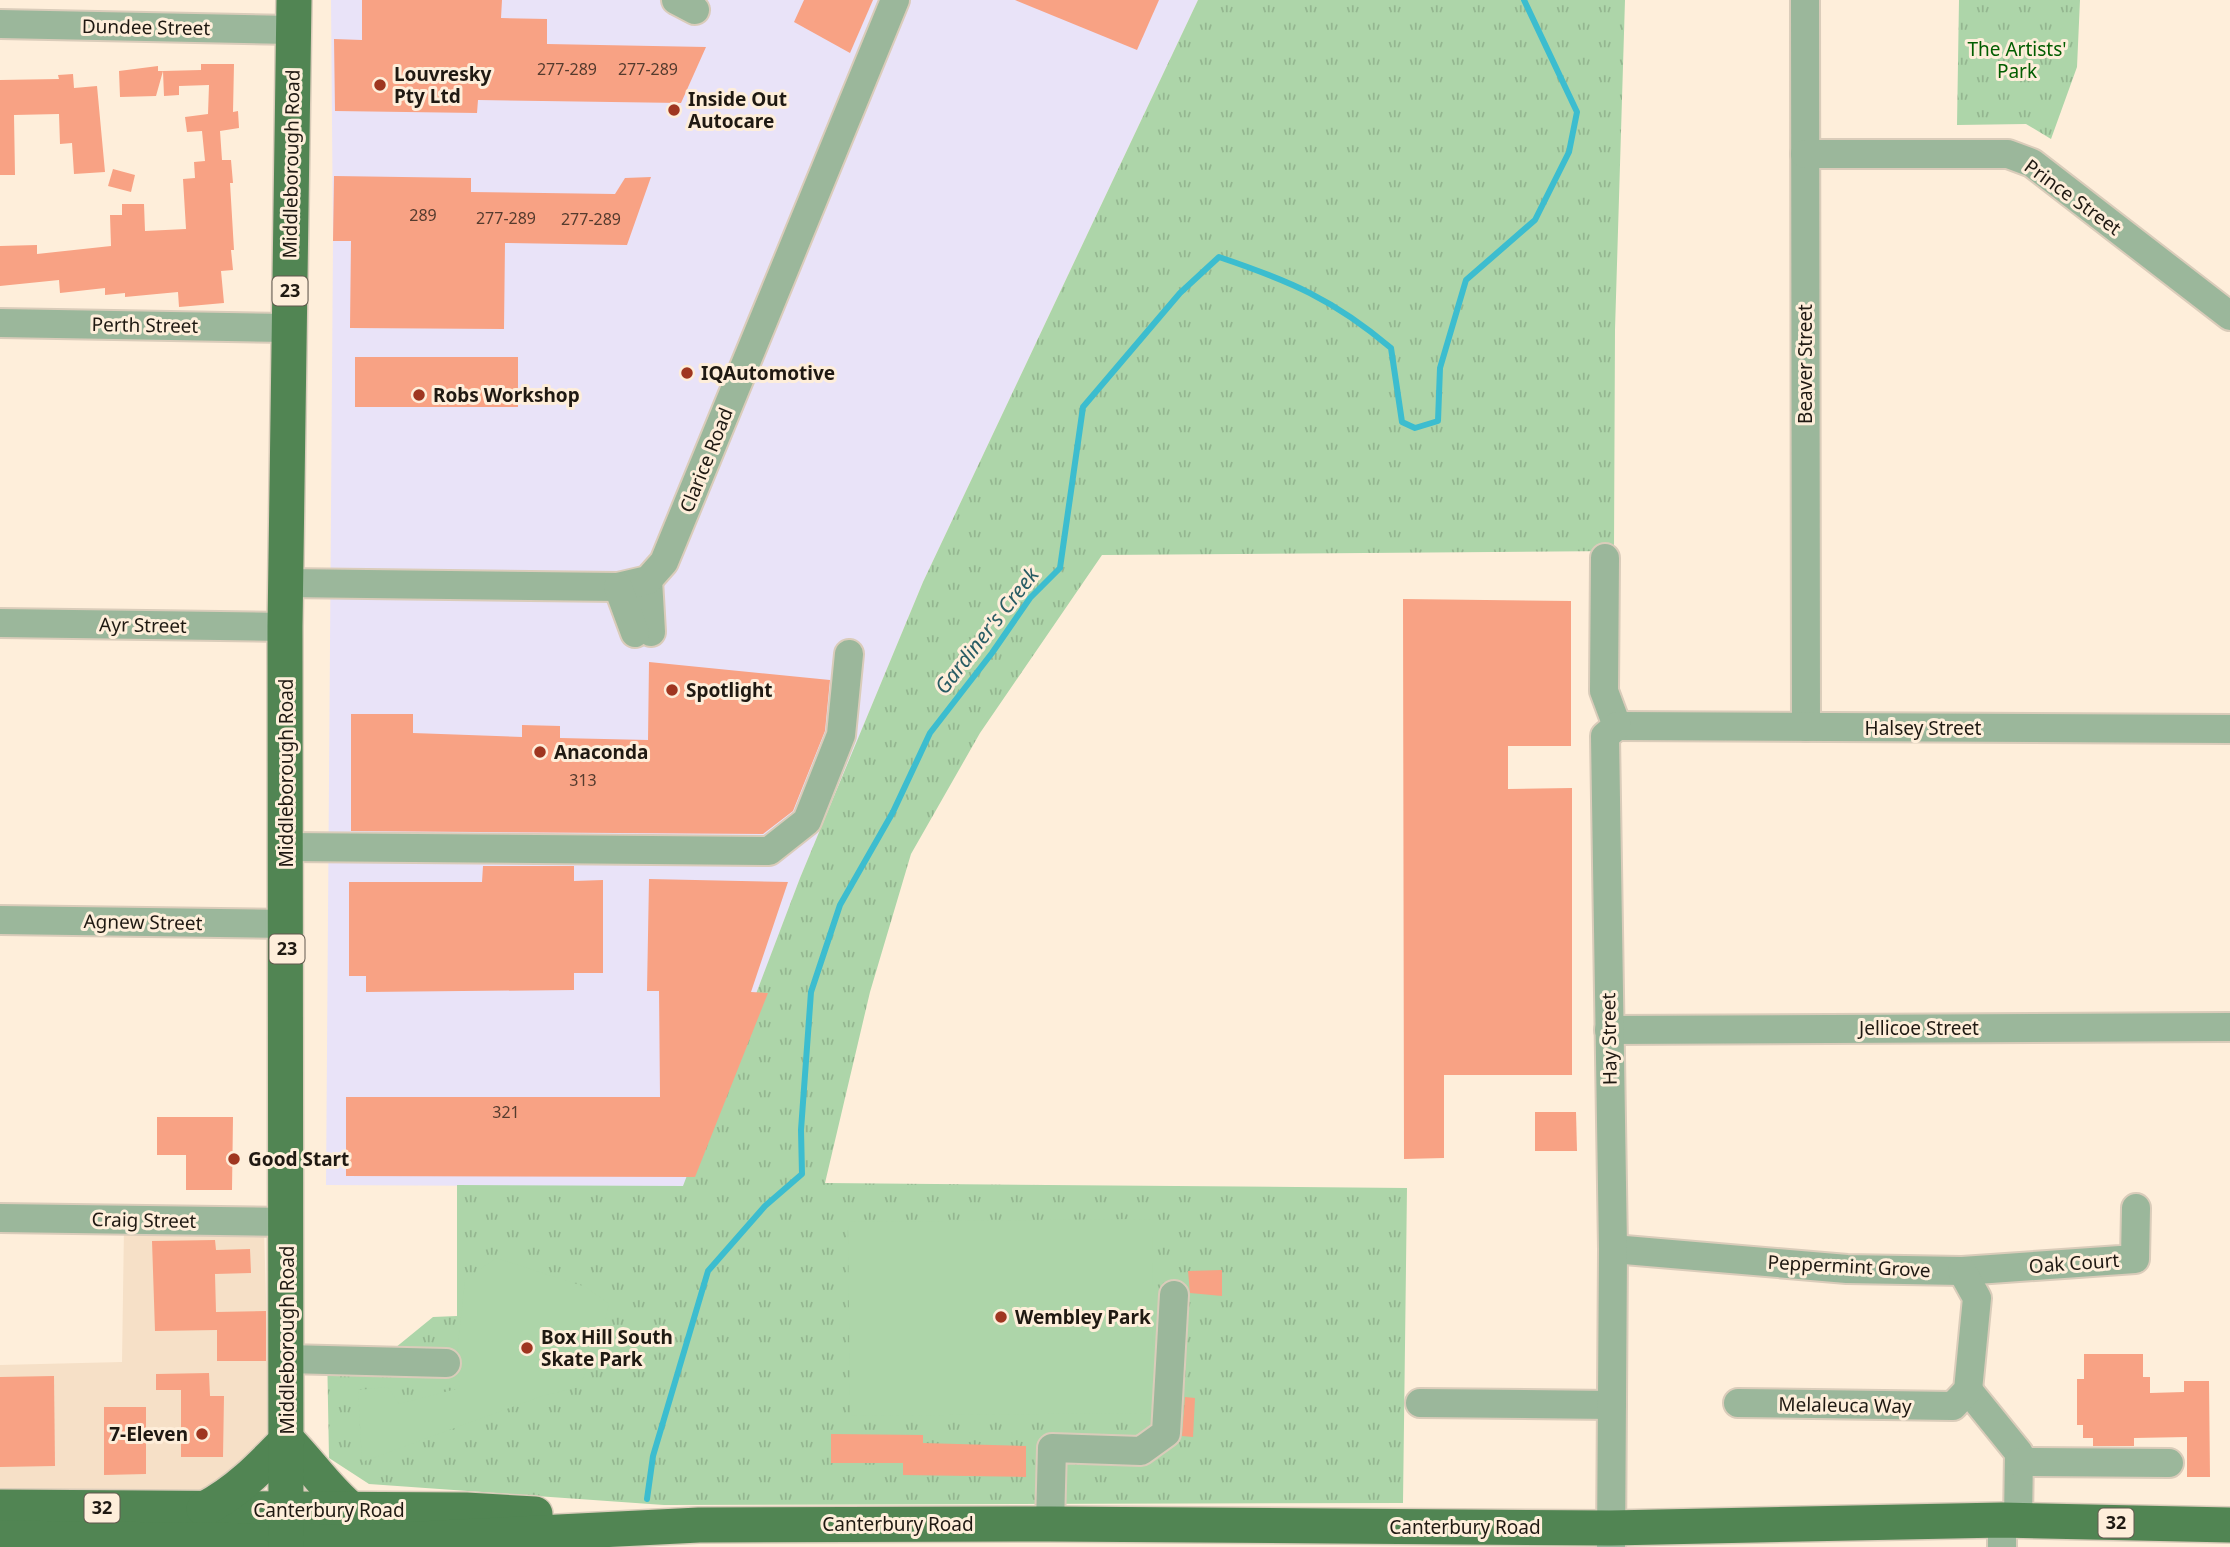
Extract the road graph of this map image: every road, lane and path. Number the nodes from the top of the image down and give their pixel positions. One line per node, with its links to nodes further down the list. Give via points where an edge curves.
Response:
1 (895, 0): 10 (street, Clarice Road, via 664,562)
2 (1805, 0): 5 (street, Beaver Street)
3 (293, 15): 4 (street, Dundee Street); 8 (main road, Middleborough Road / 23)
4 (0, 24)
5 (1805, 155): 6 (street, Prince Street, via 2008,154 2032,163); 17 (street, Beaver Street)
6 (2230, 316)
7 (0, 323): 8 (street, Perth Street)
8 (289, 328): 11 (main road, Middleborough Road / 23)
9 (1605, 558): 16 (street, via 1604,691)
10 (648, 580): 12 (street); 12 (street, via 643,633)
11 (286, 583): 12 (street); 14 (main road, Middleborough Road / 23)
12 (618, 587)
13 (0, 622): 14 (street, Ayr Street)
14 (285, 626): 19 (main road, Middleborough Road / 23)
15 (849, 654): 19 (street, via 841,735 807,821 769,851)
16 (1617, 726): 17 (street, Halsey Street); 23 (street, Hay Street, via 1605,736)
17 (1806, 727): 18 (street, Halsey Street)
18 (2230, 729)
19 (286, 847): 21 (main road, Middleborough Road / 23)
20 (0, 920): 21 (street, Agnew Street)
21 (286, 924): 26 (main road, Middleborough Road / 23)
22 (2230, 1027): 23 (street, Jellicoe Street)
23 (1609, 1030): 27 (street, Hay Street)
24 (2136, 1208): 28 (street, Oak Court, via 2135,1259)
25 (0, 1218): 26 (street, Craig Street)
26 (288, 1222): 30 (main road, Middleborough Road / 23)
27 (1613, 1249): 28 (street, Peppermint Grove, via 1847,1269); 35 (street, Hay Street)
28 (1962, 1271): 32 (street, via 1977,1298)
29 (1174, 1295): 40 (street, via 1167,1433 1141,1451 1052,1448)
30 (287, 1359): 31 (street); 36 (main road, Middleborough Road / 23)
31 (446, 1363)
32 (1960, 1398): 34 (street, Melaleuca Way); 37 (street, via 2019,1453)
33 (1420, 1403): 35 (street)
34 (1738, 1403)
35 (1612, 1405): 49 (street, Hay Street)
36 (287, 1440): 44 (main road, via 226,1498); 45 (main road, Middleborough Road / 23); 46 (main road, via 338,1499)
37 (2019, 1462): 38 (street); 43 (street)
38 (2169, 1463)
39 (0, 1507): 44 (main road, Canterbury Road / 32)
40 (1049, 1524): 41 (main road, Canterbury Road / 32); 47 (main road, Canterbury Road / 32)
41 (699, 1525): 46 (main road, Canterbury Road / 32, via 466,1510); 50 (main road, Canterbury Road / 32)
42 (2230, 1525): 43 (main road, Canterbury Road / 32)
43 (2008, 1529): 49 (main road, Canterbury Road / 32)
44 (208, 1533): 45 (main road, Canterbury Road / 32); 48 (main road, Canterbury Road / 32)
45 (286, 1533): 46 (main road, Canterbury Road / 32)
46 (353, 1533): 50 (main road, Canterbury Road / 32)
47 (1240, 1536): 49 (main road, Canterbury Road / 32)
48 (0, 1538)
49 (1611, 1538)
50 (501, 1541)

